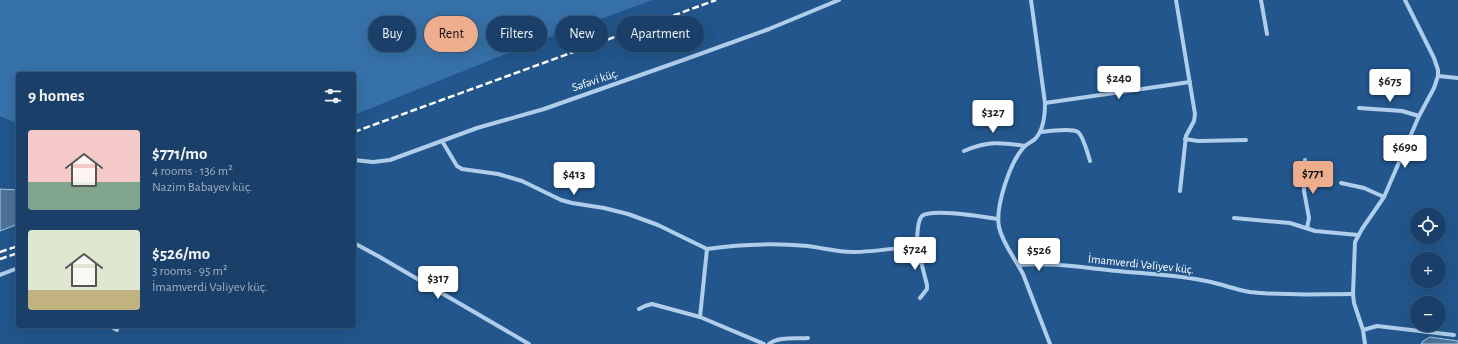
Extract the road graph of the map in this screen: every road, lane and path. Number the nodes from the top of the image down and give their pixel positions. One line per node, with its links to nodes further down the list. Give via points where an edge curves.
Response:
1 (839, 0): 16 (street, Səfəvi küç., via 679,62)
2 (1031, 0): 10 (street)
3 (1176, 0): 9 (street)
4 (1261, 0): 6 (street)
5 (1405, 0): 7 (street, via 1434,58)
6 (1267, 34)
7 (1438, 76): 8 (street); 12 (street)
8 (1458, 78)
9 (1190, 82): 10 (street); 14 (street, via 1195,114)
10 (1045, 103): 13 (street)
11 (1359, 108): 12 (street)
12 (1419, 116): 24 (street)
13 (1041, 132): 17 (street); 21 (street, via 1078,131)
14 (1186, 139): 15 (street); 23 (street)
15 (1246, 140)
16 (442, 141): 19 (street, Səfəvi küç., via 390,160); 31 (street, via 462,170 498,174 522,181 561,200 628,214 658,225)
17 (1025, 146): 18 (street, via 993,142); 26 (street, via 1009,174)
18 (964, 151)
19 (356, 160)
20 (1305, 160): 27 (street)
21 (1090, 161)
22 (1341, 183): 24 (street, via 1364,188)
23 (1180, 191)
24 (1384, 197): 28 (street)
25 (1234, 218): 27 (street, via 1290,223)
26 (998, 219): 30 (street, via 942,212 929,213 919,220); 32 (street, via 1002,239)
27 (1307, 228): 28 (street, via 1321,232)
28 (1358, 235): 35 (street, via 1354,248)
29 (356, 245): 44 (street)
30 (917, 246): 31 (street, via 854,252 773,244); 36 (street, via 927,285)
31 (707, 249): 38 (street)
32 (1018, 265): 35 (street, İmamverdi Vəliyev küç., via 1073,266 1198,280 1249,292 1294,295); 47 (street)
33 (16, 269): 34 (street)
34 (0, 275)
35 (1353, 294): 41 (street)
36 (920, 298)
37 (639, 309): 38 (street, via 652,304)
38 (700, 317): 45 (street)
39 (114, 328): 40 (street)
40 (117, 330)
41 (1363, 330): 42 (street, via 1377,326); 48 (street)
42 (1454, 335)
43 (808, 338): 46 (street, via 772,341)
44 (529, 344)
45 (764, 344)
46 (769, 344)
47 (1050, 344)
48 (1365, 344)

